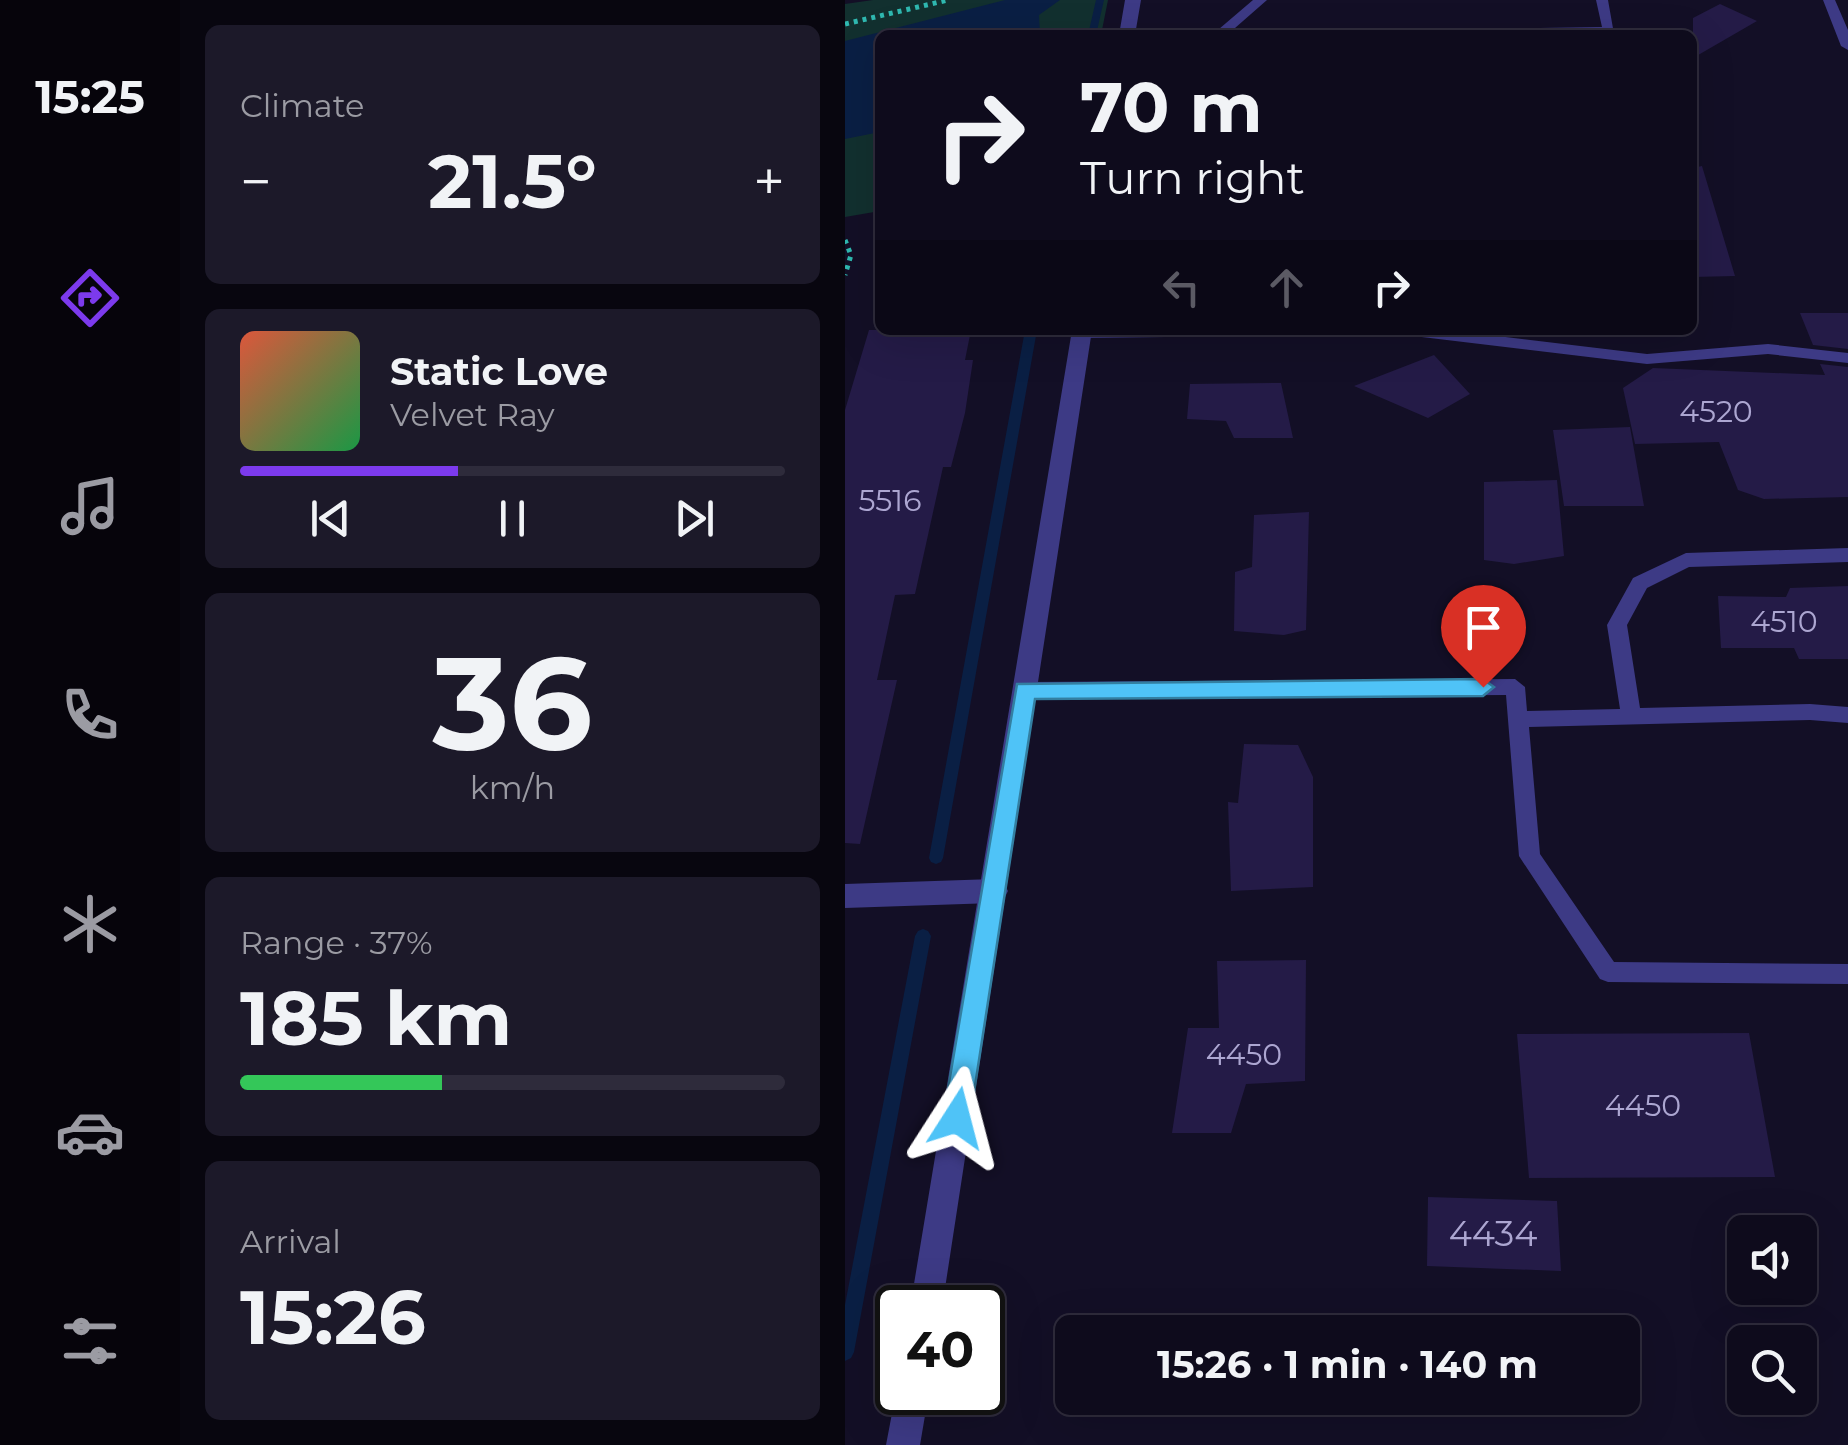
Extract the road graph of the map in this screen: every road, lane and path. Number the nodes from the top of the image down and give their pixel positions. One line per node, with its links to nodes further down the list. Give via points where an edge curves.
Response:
1 (949, 0): 6 (path)
2 (1133, 0): 7 (street)
3 (1261, 0): 8 (lane)
4 (1602, 0): 9 (lane)
5 (1829, 0): 10 (lane)
6 (845, 24)
7 (1128, 30)
8 (1225, 30)
9 (1609, 30)
10 (1848, 46)
11 (845, 240): 12 (path, via 851,255)
12 (845, 275)
13 (1081, 335): 17 (street)
14 (1447, 335): 15 (lane, via 1647,359 1768,350)
15 (1848, 358)
16 (1848, 556): 19 (lane, via 1686,560 1640,583 1617,624)
17 (1025, 690): 20 (lane, via 1515,687); 21 (street)
18 (1848, 715): 19 (lane)
19 (1631, 716): 20 (lane)
20 (1518, 718): 23 (lane, via 1530,856 1608,972)
21 (993, 891): 22 (street); 24 (street)
22 (845, 896)
23 (1848, 974)
24 (930, 1285)
25 (908, 1415): 26 (street)
26 (903, 1445)

